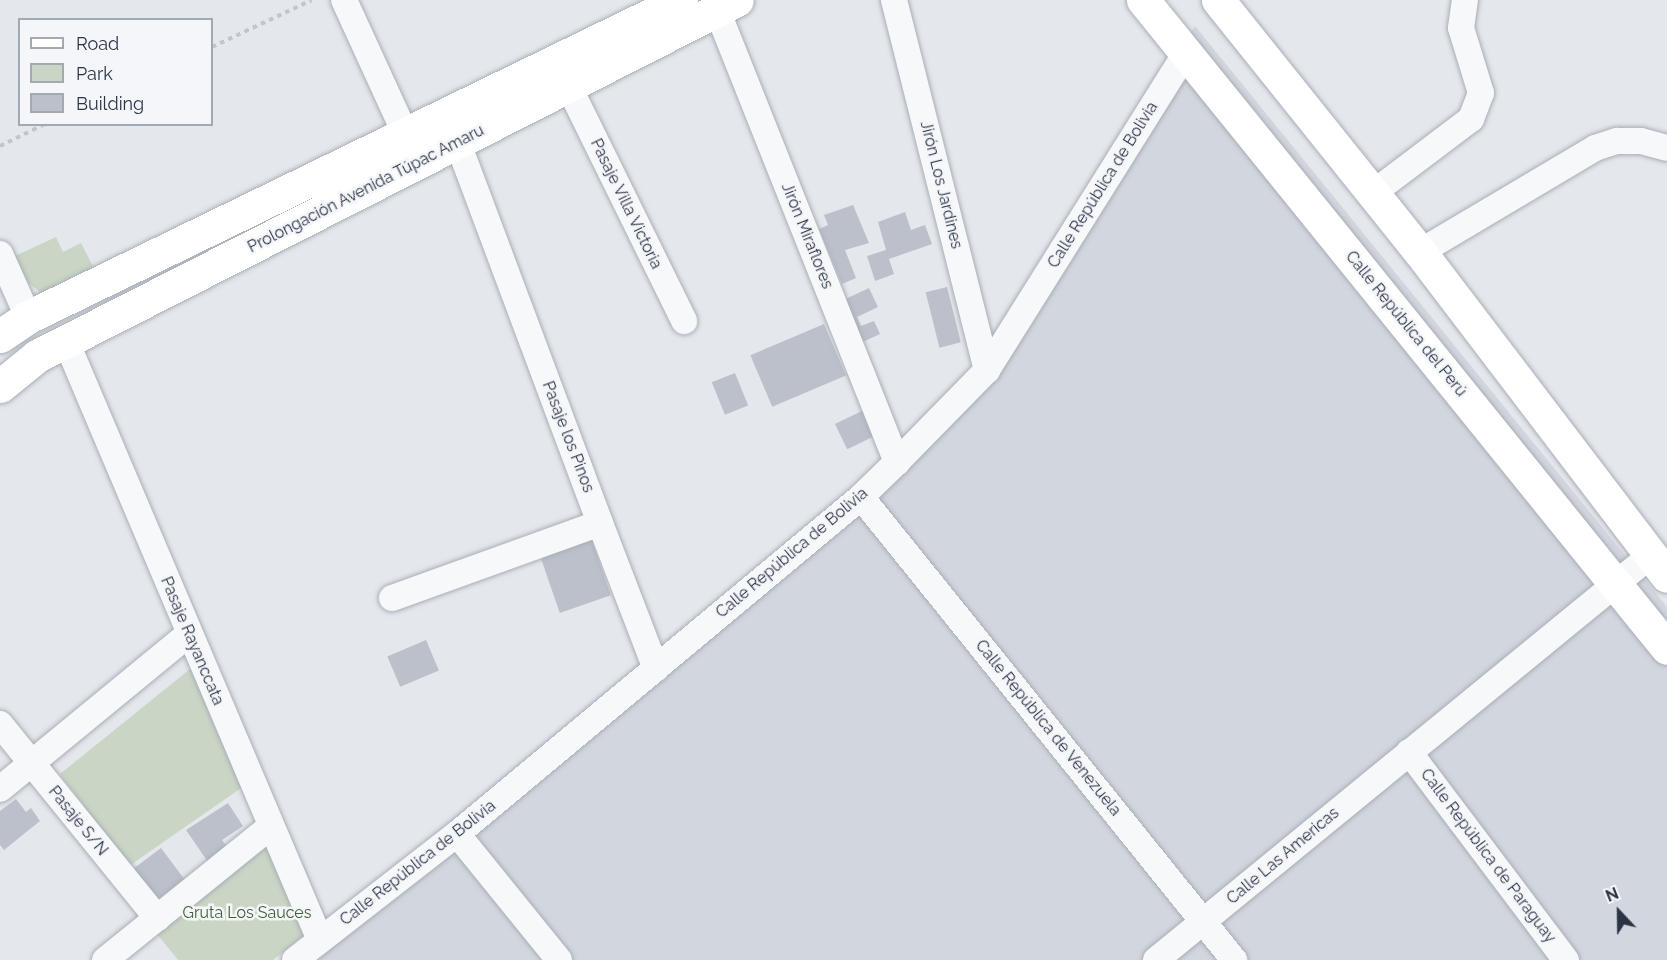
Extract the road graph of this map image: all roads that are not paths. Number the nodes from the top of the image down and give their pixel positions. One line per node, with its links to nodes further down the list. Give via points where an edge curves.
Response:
1 (344, 0): 10 (street)
2 (681, 0): 10 (main road, Prolongación Avenida Túpac Amaru)
3 (894, 0): 20 (street, Jirón Los Jardines)
4 (1143, 0): 8 (main road, Calle República del Perú)
5 (1218, 0): 13 (main road)
6 (1465, 0): 13 (street, via 1461,28 1481,93 1471,119)
7 (727, 5): 9 (main road, Prolongación Avenida Túpac Amaru); 22 (street, Jirón Miraflores)
8 (1186, 53): 20 (street, Calle República de Bolivia); 26 (main road, Calle República del Perú)
9 (569, 87): 11 (main road, Prolongación Avenida Túpac Amaru); 17 (street, Pasaje Villa Victoria)
10 (405, 133): 16 (main road, Prolongación Avenida Túpac Amaru)
11 (458, 144): 19 (main road, Prolongación Avenida Túpac Amaru); 24 (street, Pasaje los Pinos)
12 (1667, 148): 14 (street, via 1641,141 1617,141 1595,147)
13 (1373, 194): 14 (main road)
14 (1420, 252): 25 (main road)
15 (0, 254): 16 (street)
16 (28, 317): 18 (main road, Prolongación Avenida Túpac Amaru)
17 (684, 321)
18 (0, 336)
19 (66, 341): 21 (main road, Prolongación Avenida Túpac Amaru, via 37,356); 28 (street, Pasaje Rayanccata)
20 (987, 370): 22 (street, Calle República de Bolivia)
21 (0, 386)
22 (897, 462): 23 (street, Calle República de Bolivia)
23 (861, 496): 30 (street, Calle República de Bolivia); 38 (street, Calle República de Venezuela)
24 (600, 523): 27 (street); 30 (street, Pasaje los Pinos)
25 (1659, 566): 26 (street, Calle Las Americas)
26 (1616, 583): 29 (main road, Calle República del Perú); 32 (street, Calle Las Americas)
27 (392, 598)
28 (189, 634): 33 (street); 35 (street, Pasaje Rayanccata)
29 (1667, 648)
30 (656, 669): 36 (street, Calle República de Bolivia)
31 (0, 724): 33 (street, Pasaje S/N)
32 (1409, 752): 38 (street, Calle Las Americas); 45 (street, Calle República de Paraguay)
33 (32, 763): 34 (street); 37 (street, Pasaje S/N)
34 (0, 789)
35 (270, 827): 37 (street); 39 (street, Pasaje Rayanccata)
36 (457, 834): 39 (street, Calle República de Bolivia); 42 (street)
37 (157, 918): 40 (street)
38 (1204, 921): 43 (street, Calle Las Americas); 44 (street, Calle República de Venezuela)
39 (320, 940): 41 (street, Calle República de Bolivia)
40 (105, 960)
41 (295, 960)
42 (559, 960)
43 (1156, 960)
44 (1234, 960)
45 (1566, 960)

